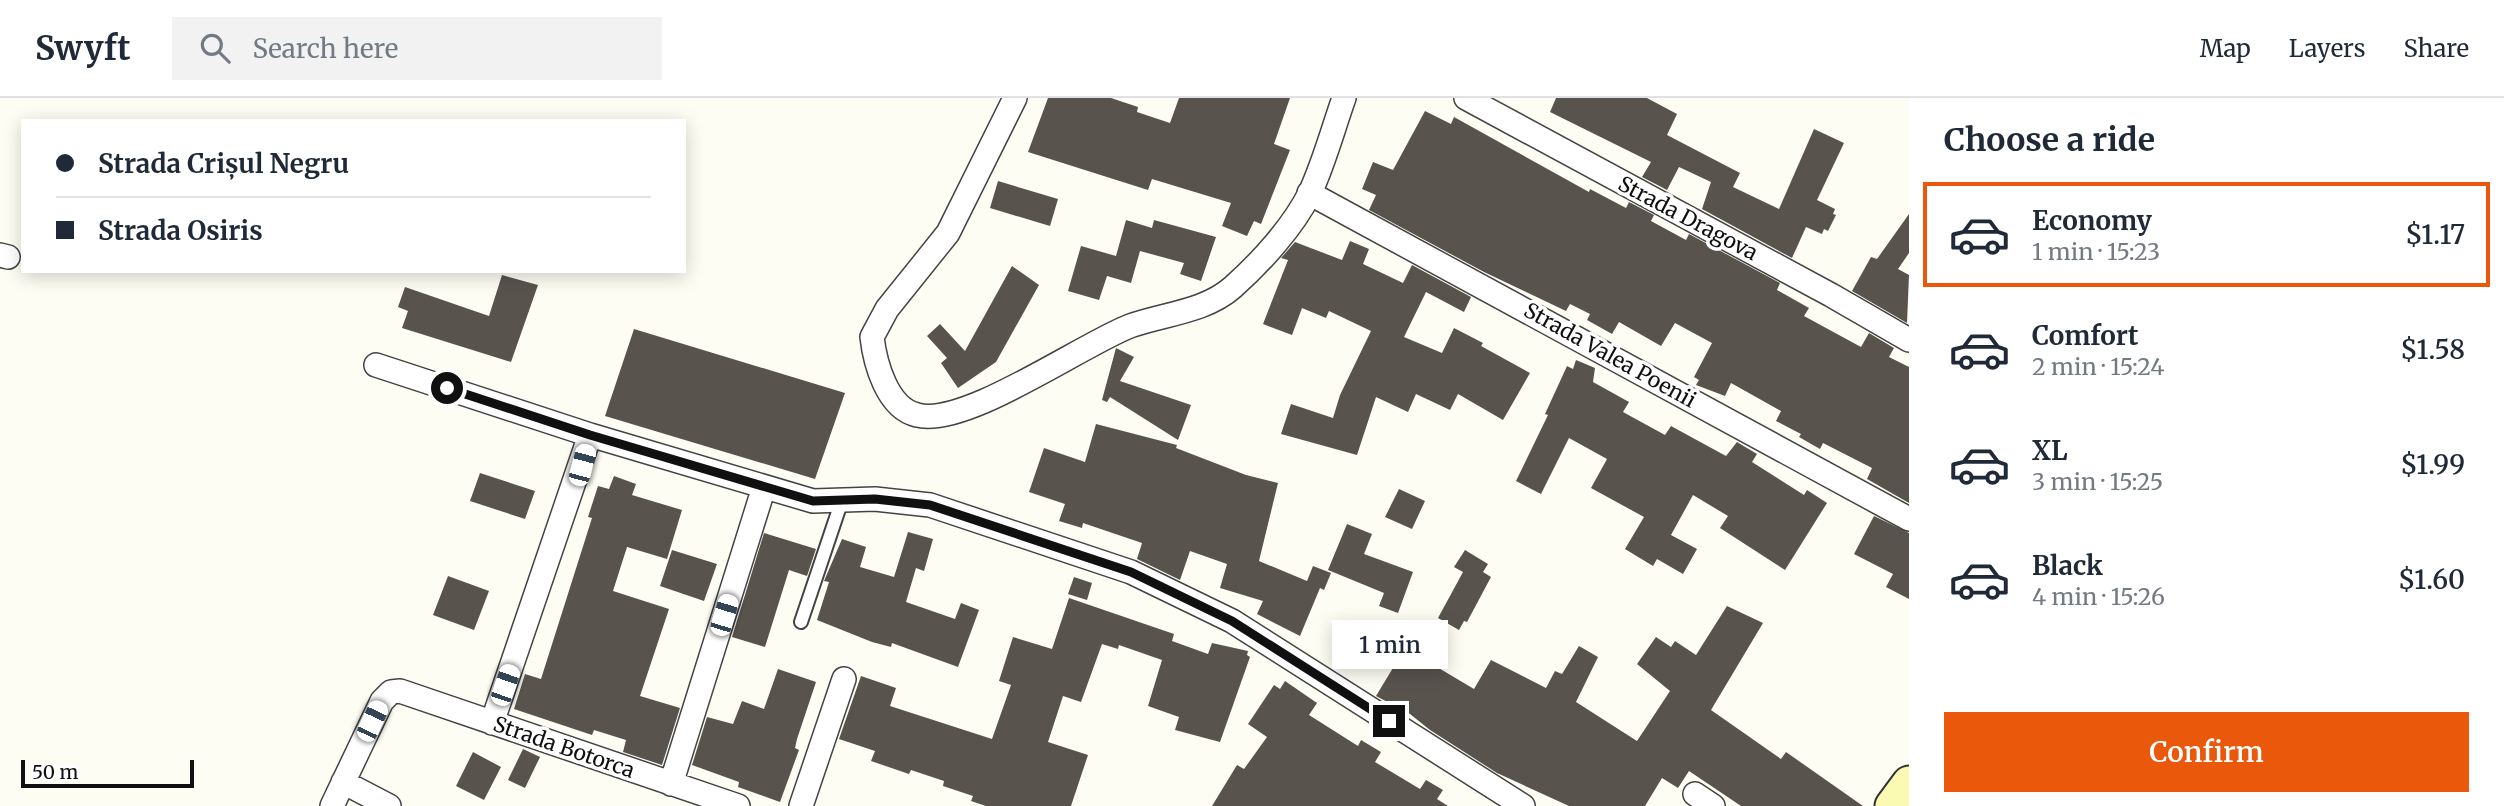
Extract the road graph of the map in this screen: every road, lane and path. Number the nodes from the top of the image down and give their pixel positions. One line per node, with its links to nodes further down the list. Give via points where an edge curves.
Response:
1 (1014, 98): 4 (street, via 948,233 887,309 872,337 882,377 896,401 918,416 943,416 971,407 1127,327 1193,309 1231,289 1289,225)
2 (1344, 98): 4 (street)
3 (1466, 98): 5 (street, Strada Dragova)
4 (1309, 194): 10 (street, Strada Valea Poenii)
5 (1909, 340)
6 (376, 365): 7 (street)
7 (590, 435): 8 (street); 13 (street)
8 (764, 487): 9 (street, via 813,501); 16 (street)
9 (842, 500): 11 (lane); 21 (street, via 930,505 1131,572 1183,595 1232,621)
10 (1909, 519)
11 (801, 622)
12 (844, 679): 20 (street)
13 (492, 723): 14 (street, Strada Botorca, via 400,691 391,692 382,701); 16 (street, Strada Botorca)
14 (343, 782): 17 (street); 18 (street)
15 (1909, 783): 22 (street)
16 (671, 784): 19 (street, Strada Botorca)
17 (332, 806)
18 (389, 806)
19 (738, 806)
20 (801, 806)
21 (1524, 806)
22 (1892, 806)

